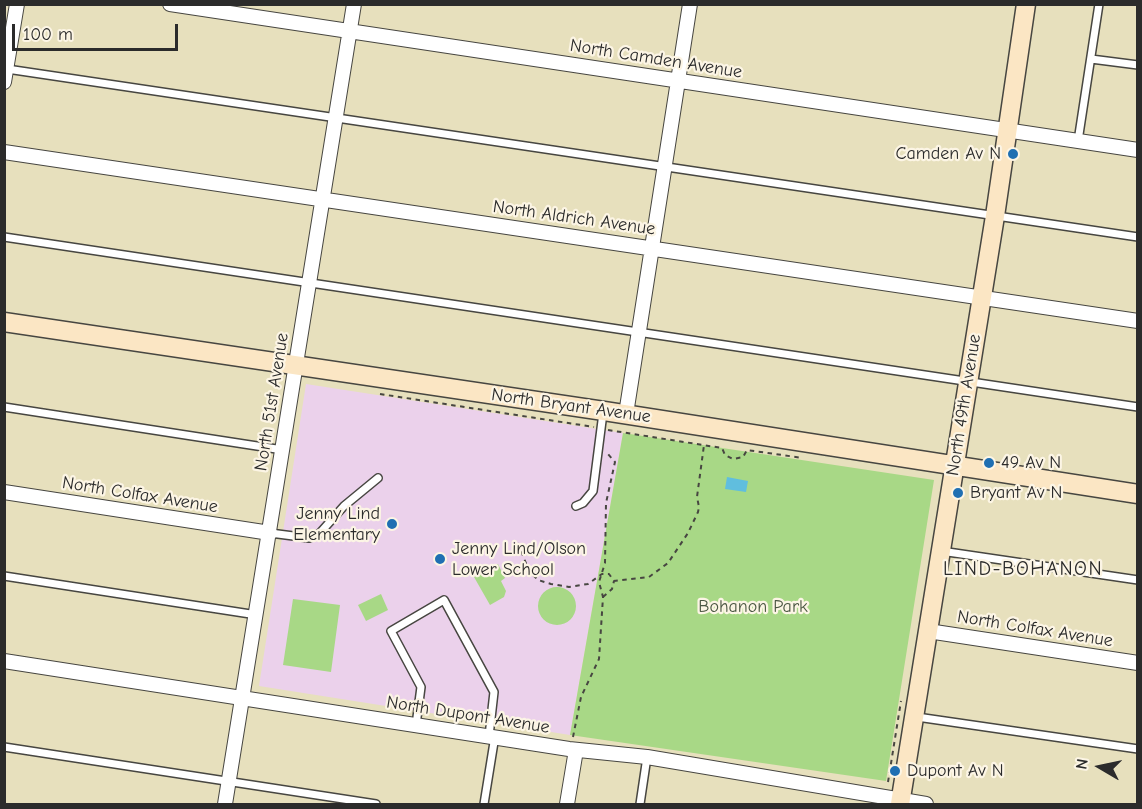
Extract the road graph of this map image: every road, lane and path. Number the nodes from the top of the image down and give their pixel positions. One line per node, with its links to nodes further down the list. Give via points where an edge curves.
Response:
1 (17, 4): 10 (street)
2 (170, 4): 7 (street, North Camden Avenue)
3 (354, 4): 7 (street, North 51st Avenue)
4 (690, 4): 11 (street)
5 (1026, 4): 13 (street, North 49th Avenue)
6 (1099, 4): 8 (lane)
7 (350, 31): 11 (street, North Camden Avenue); 12 (street, North 51st Avenue)
8 (1091, 58): 9 (lane); 14 (lane)
9 (1137, 65)
10 (5, 73): 12 (lane)
11 (678, 81): 13 (street, North Camden Avenue); 17 (street)
12 (336, 119): 17 (lane); 18 (street, North 51st Avenue)
13 (1008, 130): 14 (street, North Camden Avenue); 19 (street, North 49th Avenue)
14 (1078, 141): 15 (street, North Camden Avenue)
15 (1137, 150)
16 (4, 152): 18 (street, North Aldrich Avenue)
17 (664, 168): 19 (lane); 22 (street)
18 (322, 201): 22 (street, North Aldrich Avenue); 23 (street, North 51st Avenue)
19 (994, 216): 21 (lane); 24 (street, North 49th Avenue)
20 (4, 237): 23 (lane)
21 (1137, 237)
22 (652, 248): 24 (street, North Aldrich Avenue); 27 (street)
23 (309, 284): 27 (lane); 28 (street, North 51st Avenue)
24 (981, 297): 25 (street, North Aldrich Avenue); 29 (street, North 49th Avenue)
25 (1137, 321)
26 (4, 322): 28 (street, North Bryant Avenue)
27 (639, 332): 29 (lane); 33 (street)
28 (295, 366): 34 (street, North Bryant Avenue); 36 (street, North 51st Avenue)
29 (967, 382): 32 (lane); 39 (street, North 49th Avenue)
30 (378, 393): 34 (path)
31 (4, 407): 36 (lane)
32 (1137, 407)
33 (626, 414): 34 (street, North Bryant Avenue); 39 (street, North Bryant Avenue)
34 (602, 420): 35 (path); 43 (lane, via 593,491)
35 (704, 445): 38 (path, via 722,448 733,459 743,457 747,450); 50 (path, via 699,507 668,563 649,577)
36 (283, 450): 44 (street, North 51st Avenue)
37 (606, 452): 47 (path, via 615,462 606,503)
38 (805, 458)
39 (954, 466): 42 (street, North Bryant Avenue); 46 (street, North 49th Avenue)
40 (378, 478): 44 (lane, via 344,506 319,534 309,537)
41 (4, 492): 44 (street, North Colfax Avenue)
42 (1137, 494)
43 (576, 506)
44 (270, 533): 52 (street, North 51st Avenue)
45 (518, 543): 47 (path, via 529,571 538,580 570,587 588,584)
46 (941, 550): 49 (lane); 53 (street, North 49th Avenue)
47 (602, 574): 50 (path, via 609,574); 51 (path, via 599,582)
48 (4, 576): 52 (lane)
49 (1137, 580)
50 (614, 581): 51 (path)
51 (603, 597): 60 (path, via 599,659 581,697)
52 (257, 615): 56 (street, North 51st Avenue)
53 (928, 631): 55 (street, North Colfax Avenue); 57 (street, North 49th Avenue)
54 (4, 661): 56 (street, North Dupont Avenue)
55 (1137, 663)
56 (243, 698): 58 (street, North Dupont Avenue); 64 (street, North 51st Avenue)
57 (914, 717): 62 (lane); 65 (street, North 49th Avenue)
58 (416, 725): 59 (street, North Dupont Avenue); 59 (lane, via 421,687 390,630 444,600 494,692)
59 (492, 736): 60 (street, North Dupont Avenue); 68 (lane)
60 (574, 744): 63 (street, North Dupont Avenue); 69 (street)
61 (4, 747): 64 (lane)
62 (1137, 749)
63 (647, 757): 65 (street, North Dupont Avenue); 70 (lane)
64 (229, 782): 66 (street, North 51st Avenue); 67 (lane)
65 (900, 803): 71 (street, North Dupont Avenue)
66 (225, 804)
67 (376, 804)
68 (484, 804)
69 (567, 804)
70 (640, 804)
71 (926, 804)

